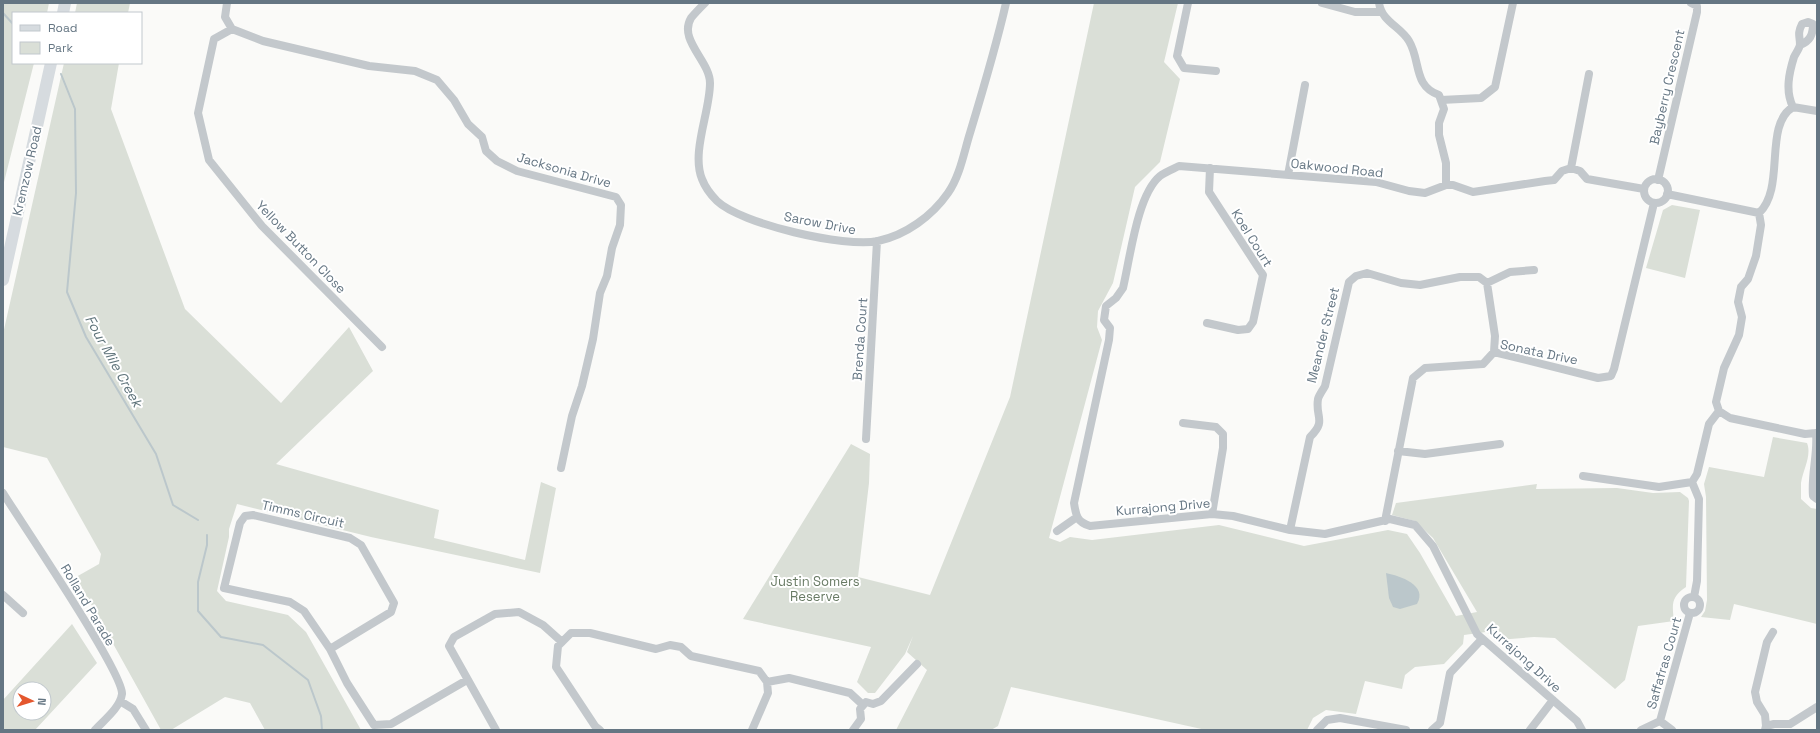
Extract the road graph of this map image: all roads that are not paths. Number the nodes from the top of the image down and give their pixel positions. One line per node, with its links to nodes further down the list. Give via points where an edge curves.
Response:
1 (227, 3): 10 (street, via 225,16)
2 (705, 3): 28 (street, Sarow Drive, via 690,19 688,34 694,49 705,62 710,82 698,161 708,190 718,202 752,221 836,241 858,244)
3 (1006, 3): 28 (street, Sarow Drive, via 994,55 949,192 916,224 896,236)
4 (1188, 3): 13 (street, via 1177,56 1179,62 1184,68)
5 (1322, 3): 9 (street, via 1355,12)
6 (1379, 3): 9 (street)
7 (1513, 3): 16 (street, via 1496,87 1481,98)
8 (1690, 3): 22 (street, Bayberry Crescent, via 1697,6 1697,12)
9 (1380, 12): 16 (street, via 1409,41 1422,81 1429,92 1440,95)
10 (232, 29): 33 (street, Yellow Button Close, via 214,39 198,113 209,160 262,226); 41 (street, Jacksonia Drive, via 263,41 369,66 415,71 437,80 454,100 468,124 482,137 486,151 497,161 517,171 616,197 621,205 620,225 600,293 593,339 572,416)
11 (1800, 45): 17 (street, via 1788,88)
12 (51, 64): 30 (street, Kremzow Road)
13 (1216, 71)
14 (1589, 74): 20 (street)
15 (1305, 85): 21 (street)
16 (1441, 100): 23 (street, via 1444,109 1439,123 1439,136 1446,163)
17 (1793, 107): 18 (street); 27 (street, via 1787,110 1782,118 1775,148 1775,171 1766,206)
18 (1817, 111)
19 (1210, 168): 21 (street, Oakwood Road); 32 (street, Koel Court, via 1209,192 1263,275 1253,322 1248,329 1238,330); 47 (street, Oakwood Road, via 1179,166 1160,176 1147,192 1139,214 1124,288 1106,306 1104,320 1110,328 1110,340 1074,503)
20 (1571, 168): 23 (street, via 1562,171 1554,180 1473,192); 24 (street, via 1580,171 1587,179)
21 (1288, 174): 23 (street, Oakwood Road, via 1376,182 1425,193)
22 (1658, 180): 24 (street, via 1649,182); 25 (street, via 1666,186)
23 (1446, 185)
24 (1644, 189): 26 (street, via 1646,197)
25 (1667, 194): 26 (street, via 1661,202); 27 (street)
26 (1654, 203): 34 (street, Sonata Drive, via 1614,369 1610,376 1598,378)
27 (1759, 213): 35 (street, via 1761,225 1756,256 1748,279 1741,287 1738,302 1742,317 1739,335 1719,383 1716,402)
28 (877, 241): 38 (street, Brenda Court)
29 (1534, 270): 31 (street, via 1510,272)
30 (3, 280)
31 (1487, 283): 34 (street, via 1495,336); 49 (street, Meander Street, via 1479,277 1460,277 1420,285 1367,273 1356,276 1349,282 1326,386 1318,397 1318,429 1310,438)
32 (1207, 323)
33 (382, 347)
34 (1494, 352): 40 (street, Sonata Drive, via 1483,364 1425,368 1413,378)
35 (1719, 411): 37 (street, via 1730,418 1805,434); 43 (street, via 1709,424 1697,474)
36 (1183, 423): 46 (street, via 1216,427 1223,434)
37 (1816, 432): 45 (street, via 1817,447 1811,480 1813,496)
38 (866, 439)
39 (1500, 444): 40 (street, via 1425,454)
40 (1398, 451): 48 (street, Sonata Drive)
41 (562, 468)
42 (1583, 476): 43 (street, via 1659,487)
43 (1692, 482): 64 (street, Saffafras Court, via 1699,499 1697,581 1694,597 1700,608 1690,614)
44 (3, 493): 61 (street, Rolland Parade, via 118,679 122,689)
45 (1817, 499)
46 (1212, 514): 47 (street, Kurrajong Drive, via 1090,526 1081,523); 49 (street, Kurrajong Drive, via 1233,516)
47 (1077, 517): 50 (street)
48 (1385, 521): 49 (street, Kurrajong Drive, via 1325,534); 54 (street, Kurrajong Drive, via 1390,519 1415,525 1433,546 1477,634)
49 (1290, 530)
50 (1057, 531)
51 (3, 595): 52 (street)
52 (23, 612)
53 (1773, 632): 65 (street, via 1767,642 1755,692 1757,702 1765,715)
54 (1482, 638): 60 (street, Kurrajong Drive); 74 (street, via 1450,673 1440,723)
55 (562, 642): 58 (street, via 543,626 519,612 495,614 454,637 449,646); 59 (street, via 571,633 590,633 656,648 670,645 681,648 691,656 759,671); 69 (street, via 558,646 556,667 594,726)
56 (330, 649): 56 (street, Timms Circuit, via 304,611 290,602 224,588 240,523 245,516 253,515 350,538 361,545 394,604 392,612); 58 (street, Timms Circuit, via 347,683 374,726 391,724)
57 (917, 664): 62 (street, via 881,701 873,704 866,702)
58 (467, 680): 68 (street)
59 (767, 682): 62 (street, via 790,678 850,693); 70 (street, via 768,693)
60 (1553, 700): 75 (street); 76 (street, Kurrajong Drive, via 1577,721)
61 (120, 702): 66 (street); 67 (street, via 133,709)
62 (863, 705): 71 (street, via 860,709 861,719)
63 (1817, 707): 65 (street, via 1790,724 1774,724)
64 (1660, 721): 77 (street, Saffafras Court); 78 (street)
65 (1766, 728)
66 (95, 730)
67 (146, 730)
68 (496, 730)
69 (600, 730)
70 (752, 730)
71 (853, 730)
72 (1317, 730): 73 (street, via 1327,720 1340,718)
73 (1406, 730)
74 (1432, 730)
75 (1530, 730)
76 (1582, 730)
77 (1641, 730)
78 (1672, 730)

